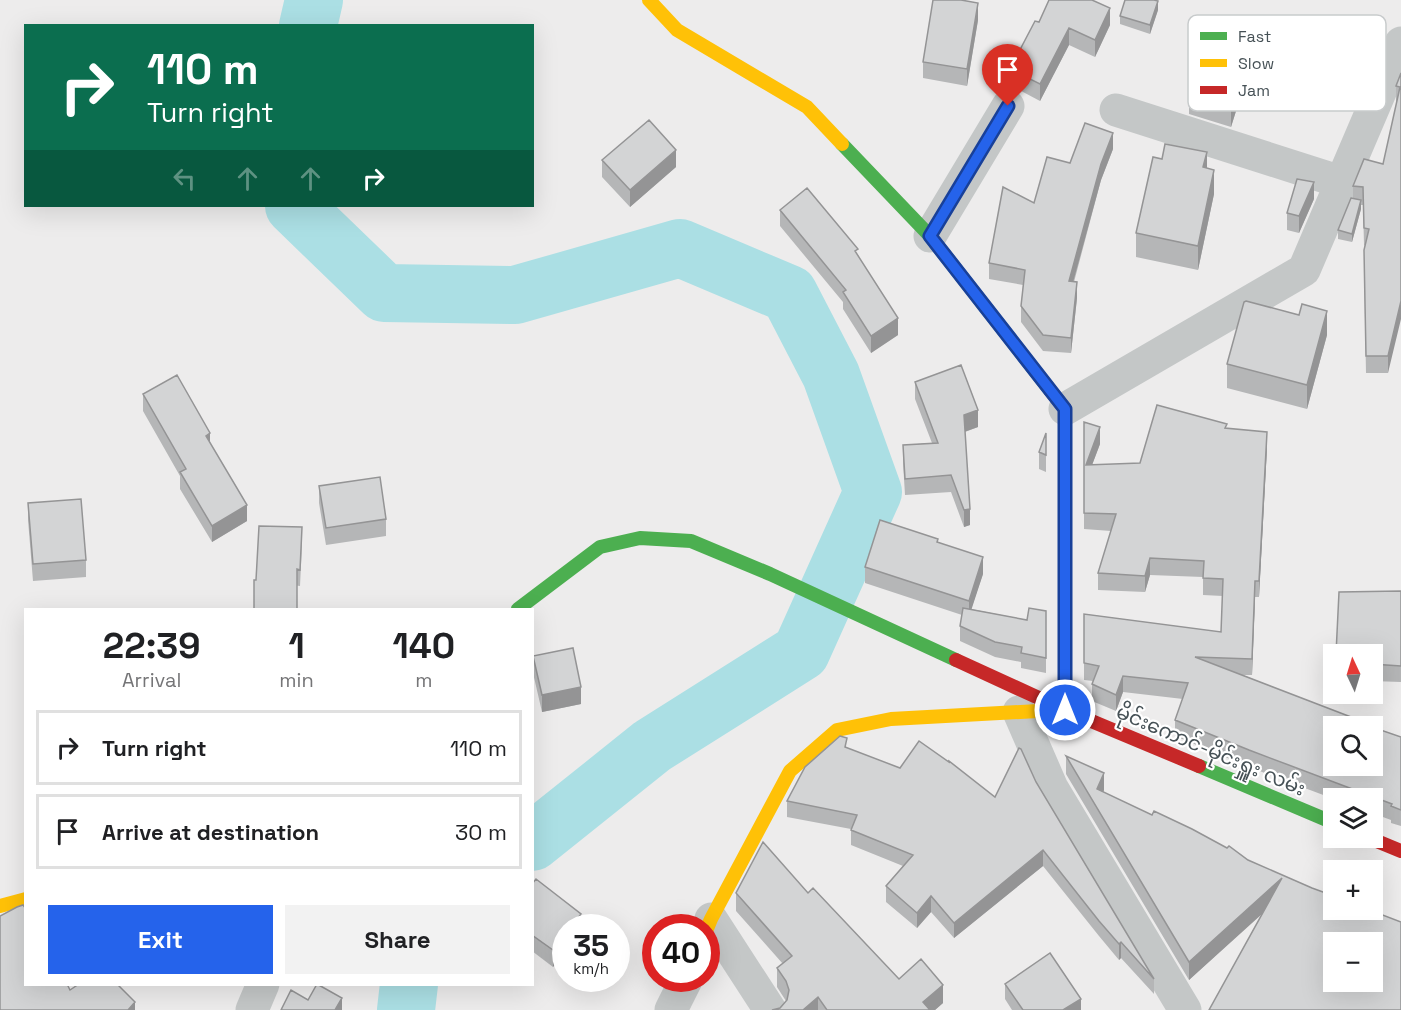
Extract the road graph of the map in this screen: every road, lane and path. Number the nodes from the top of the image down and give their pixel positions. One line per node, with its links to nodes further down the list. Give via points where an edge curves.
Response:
1 (649, 0): 8 (street, via 677,30 807,107)
2 (1401, 43): 3 (street)
3 (1386, 78)
4 (1008, 106): 8 (street)
5 (1116, 110): 7 (street)
6 (1372, 111): 7 (street)
7 (1341, 182): 9 (street, via 1304,270)
8 (930, 236): 9 (street)
9 (1065, 409): 11 (street)
10 (519, 608): 11 (street, မိုင်းကောင်-မိုင်းရှူး လမ်း, via 600,547 640,538 691,541)
11 (1065, 710): 12 (street); 13 (street, မိုင်းကောင်-မိုင်းရှူး လမ်း)
12 (1019, 712): 18 (street, via 891,718 837,730 790,771); 25 (street, via 1052,788)
13 (1323, 818)
14 (1383, 844): 15 (street)
15 (1401, 851)
16 (24, 900): 17 (street)
17 (0, 906)
18 (715, 914)
19 (720, 940): 24 (street)
20 (261, 986): 22 (street)
21 (680, 992): 23 (street)
22 (252, 1010)
23 (672, 1010)
24 (770, 1010)
25 (1185, 1010)

